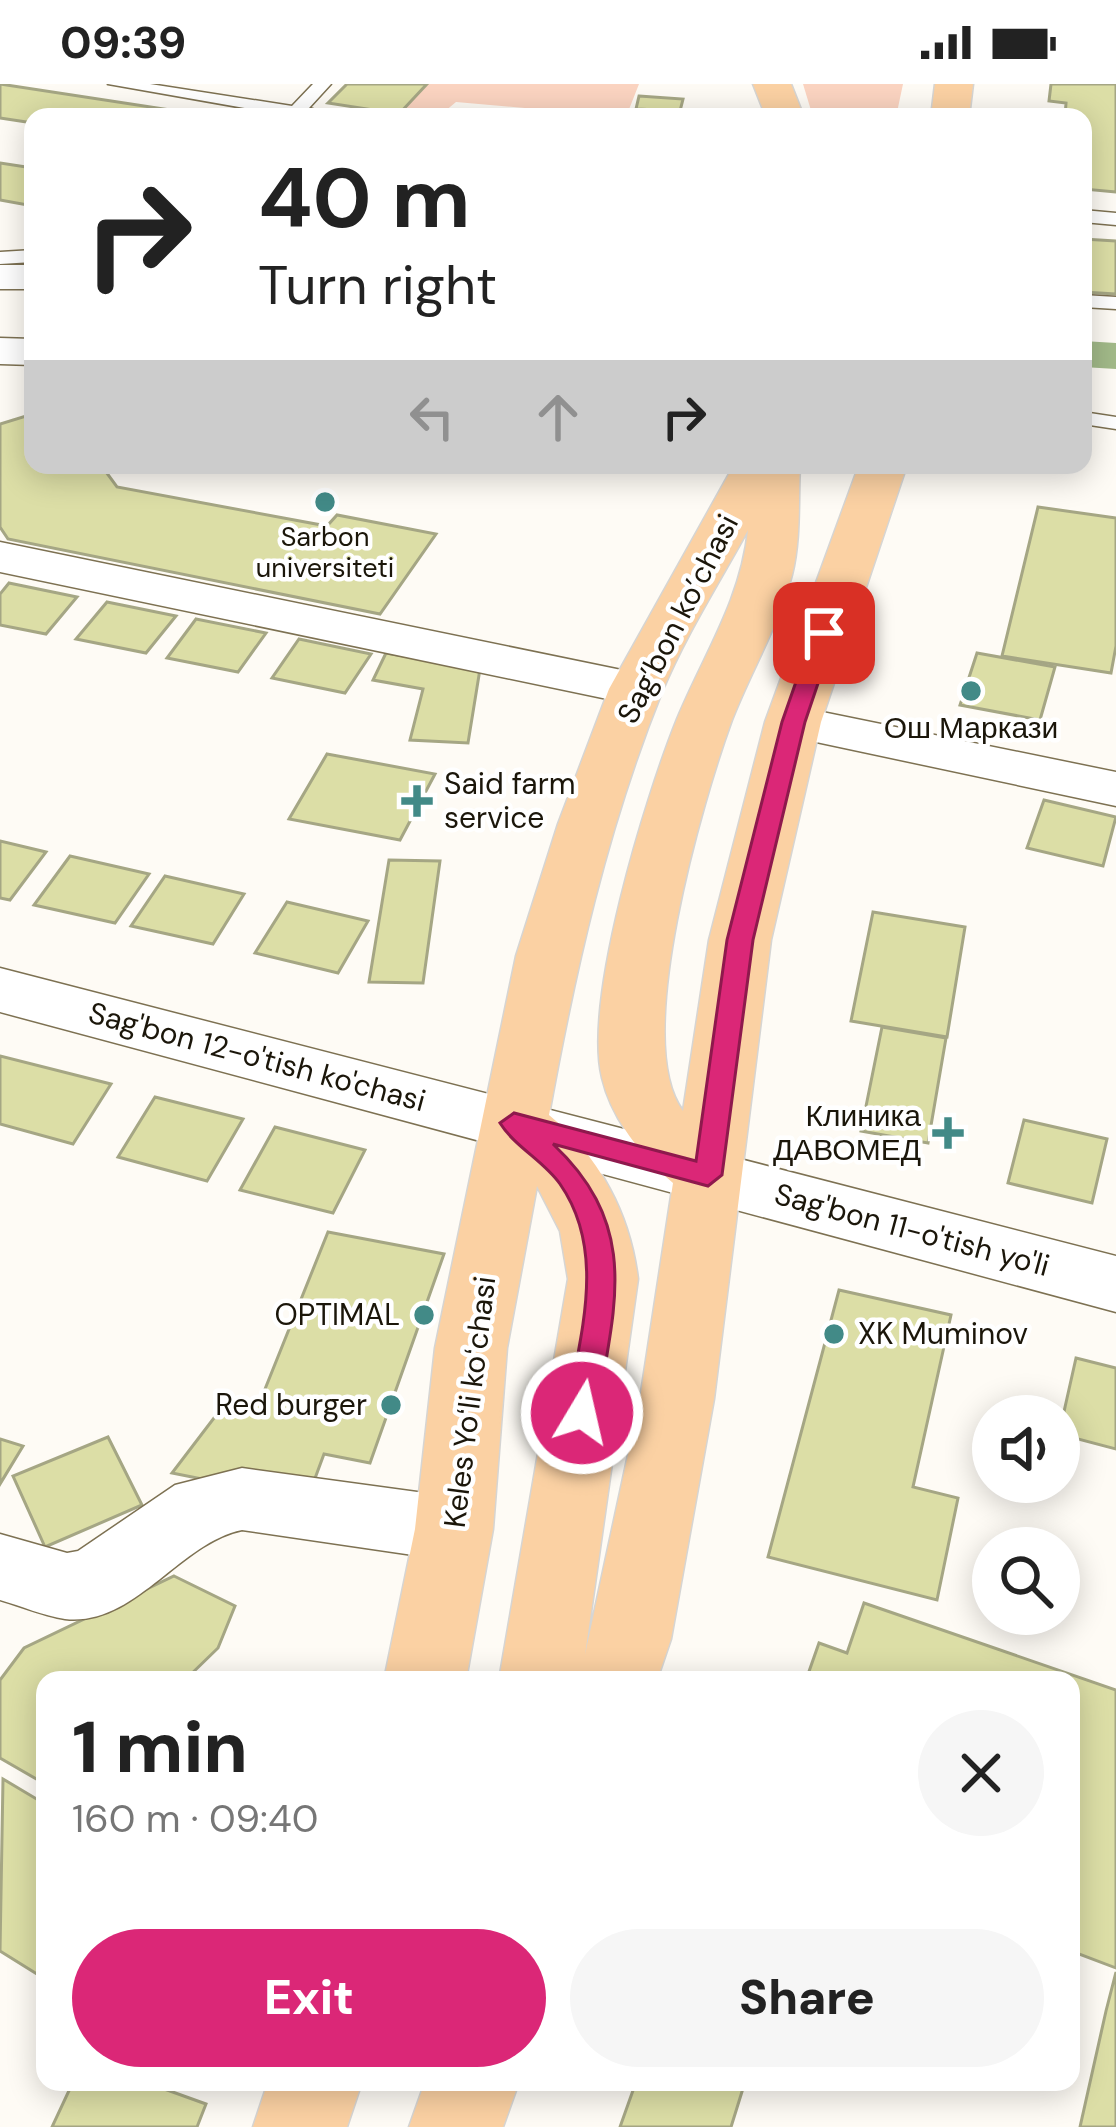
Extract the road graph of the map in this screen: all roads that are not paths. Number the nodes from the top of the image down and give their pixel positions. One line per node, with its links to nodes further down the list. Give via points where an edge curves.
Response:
1 (117, 84): 3 (lane)
2 (322, 84): 4 (lane)
3 (270, 108)
4 (300, 108)
5 (753, 474): 9 (main road, Sag’bon ko’chasi)
6 (775, 474): 14 (main road, via 766,574 686,773 627,1032 649,1118)
7 (880, 474): 10 (main road)
8 (0, 556): 9 (street)
9 (636, 689): 13 (main road, Sag’bon ko’chasi, via 547,956)
10 (793, 722): 11 (street); 14 (main road, via 740,940)
11 (1116, 789)
12 (0, 990): 13 (main road, Sag'bon 12-o'tish ko'chasi)
13 (514, 1123): 14 (main road, Sag'bon 12-o'tish ko'chasi); 16 (main road, Keles Yoʻli koʻchasi, via 471,1348); 19 (main road, via 555,1157 583,1196 599,1236 603,1280)
14 (708, 1175): 15 (main road, Sag'bon 11-o'tish yo'li); 20 (main road, via 677,1399)
15 (1116, 1284)
16 (454, 1529): 17 (street, via 242,1498 201,1507 94,1582 67,1586); 18 (main road, Keles Yoʻli koʻchasi)
17 (0, 1567)
18 (427, 1671)
19 (541, 1671)
20 (619, 1671)
21 (312, 2091): 23 (main road)
22 (469, 2091): 24 (main road)
23 (299, 2127)
24 (456, 2127)

